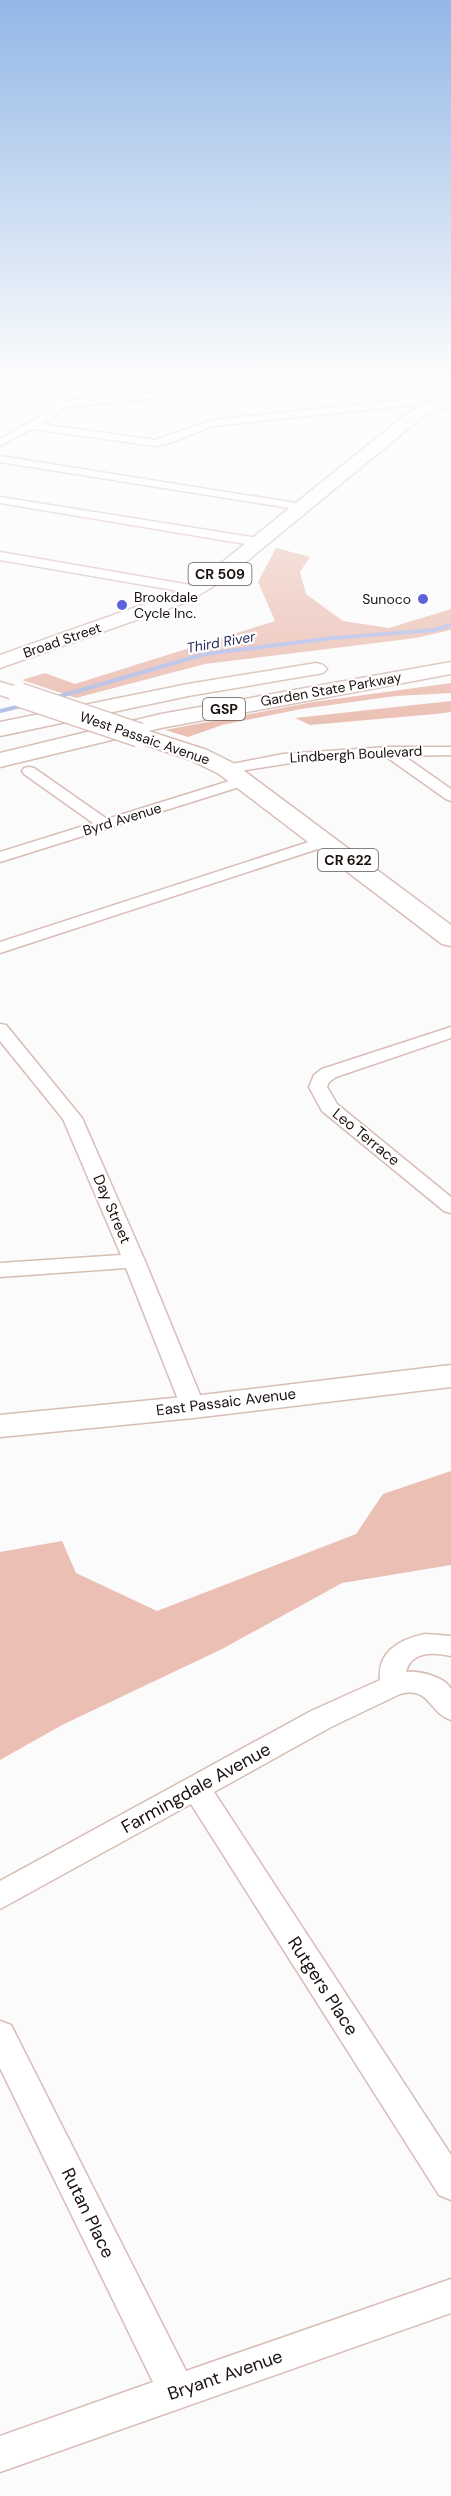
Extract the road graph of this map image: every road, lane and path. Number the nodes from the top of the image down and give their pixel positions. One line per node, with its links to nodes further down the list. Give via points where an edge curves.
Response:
1 (248, 498): 4 (street)
2 (312, 498): 4 (main road, Broad Street / CR 509)
3 (0, 500): 5 (street)
4 (302, 507): 5 (main road, Broad Street / CR 509)
5 (258, 542): 7 (main road, Broad Street / CR 509)
6 (0, 556): 7 (street)
7 (196, 590): 8 (main road, Broad Street / CR 509)
8 (0, 662)
9 (334, 666): 12 (main road, Garden State Parkway / GSP, via 188,690)
10 (451, 668): 15 (main road, Garden State Parkway / GSP, via 161,721)
11 (10, 692): 17 (main road, West Passaic Avenue / CR 622, bridge, via 200,755)
12 (0, 729)
13 (451, 751): 14 (street, Lindbergh Boulevard)
14 (387, 752): 17 (street, Lindbergh Boulevard, via 314,754 264,761); 18 (street)
15 (0, 759)
16 (29, 771): 19 (street)
17 (236, 775): 19 (street, Byrd Avenue); 20 (main road, West Passaic Avenue / CR 622)
18 (451, 795)
19 (105, 824): 21 (street, Byrd Avenue)
20 (324, 842): 22 (main road, West Passaic Avenue / CR 622); 23 (street)
21 (0, 857)
22 (451, 938)
23 (0, 948)
24 (0, 1029): 27 (street, Day Street, via 72,1118)
25 (451, 1032): 26 (street, Leo Terrace, via 329,1073 321,1078 318,1087 329,1107)
26 (451, 1207)
27 (134, 1261): 28 (street); 30 (street, Day Street)
28 (0, 1270)
29 (450, 1376): 30 (main road, East Passaic Avenue)
30 (193, 1407): 31 (main road, East Passaic Avenue)
31 (0, 1426)
32 (451, 1646): 33 (street, via 426,1643 403,1653 393,1671)
33 (394, 1685): 34 (street, via 424,1684 436,1690); 35 (street, Farmingdale Avenue, via 321,1719)
34 (451, 1709)
35 (196, 1788): 36 (street, Farmingdale Avenue); 38 (street, Rutgers Place)
36 (0, 1896)
37 (0, 2035): 40 (street, Rutan Place)
38 (451, 2184)
39 (451, 2296): 40 (street, Bryant Avenue)
40 (177, 2392): 41 (street, Bryant Avenue)
41 (0, 2454)

